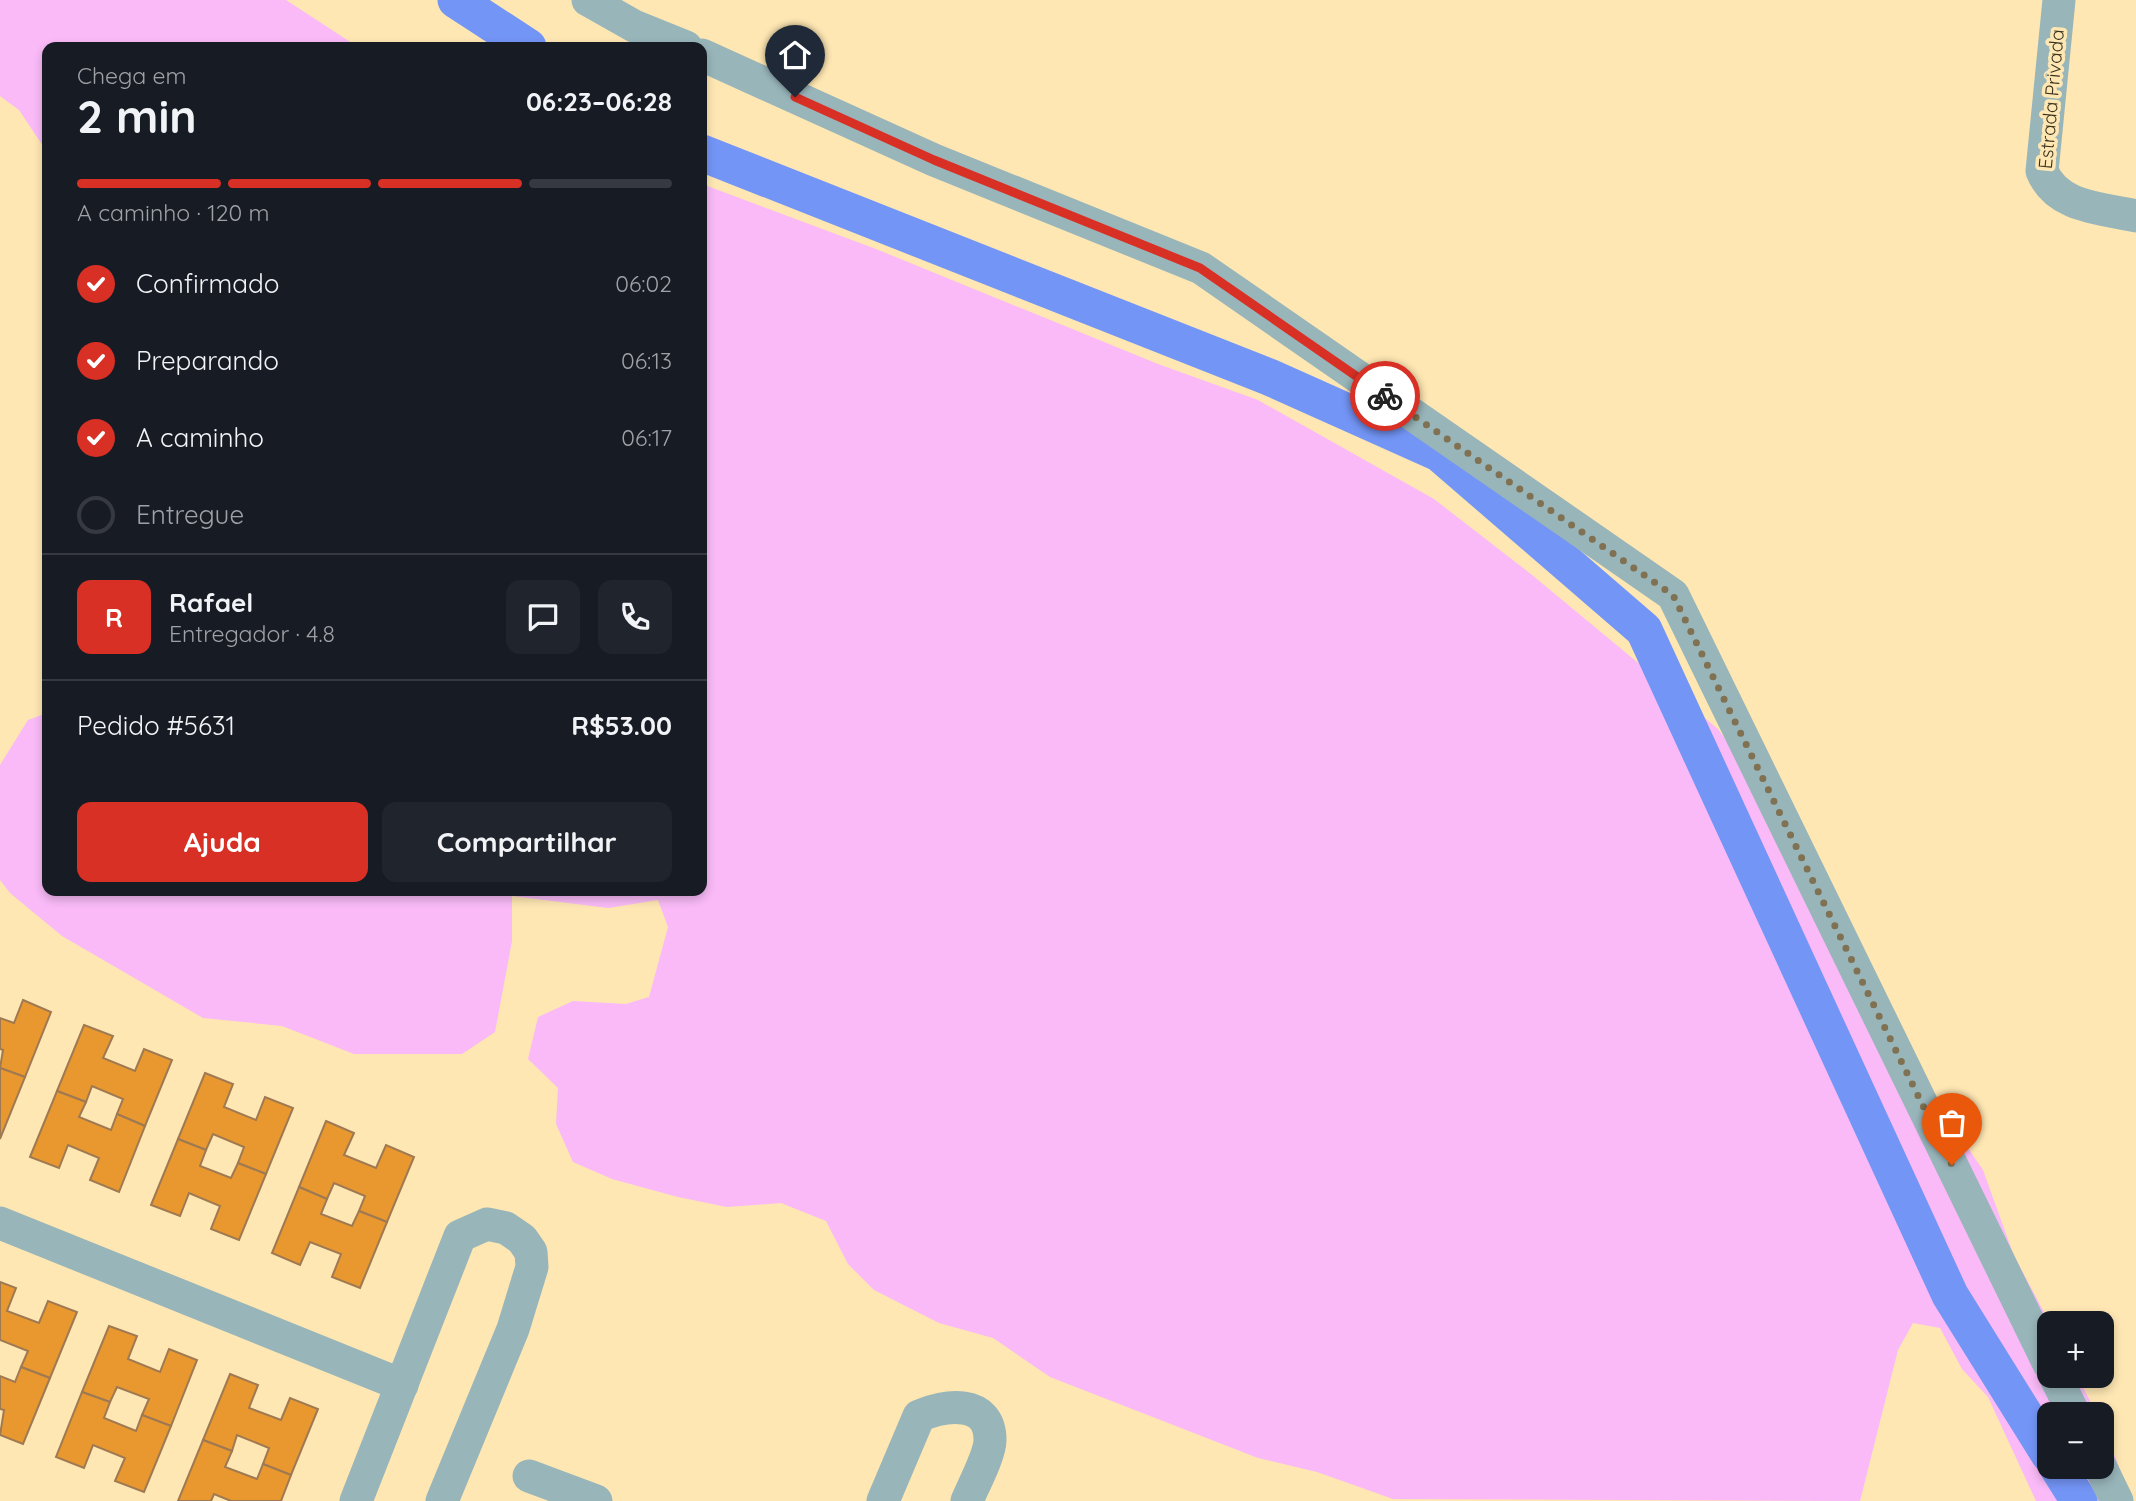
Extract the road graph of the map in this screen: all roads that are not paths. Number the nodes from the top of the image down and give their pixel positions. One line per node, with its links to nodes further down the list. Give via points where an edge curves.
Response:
1 (588, 0): 3 (street)
2 (2059, 0): 5 (street, Estrada Privada, via 2042,171 2062,198)
3 (674, 42)
4 (707, 57): 7 (street, via 934,160 1200,268 1673,595)
5 (2136, 216)
6 (0, 1223): 8 (street)
7 (2037, 1339)
8 (402, 1385): 11 (street); 12 (street, via 460,1236 488,1224 506,1228 522,1239 531,1252 532,1267 513,1329)
9 (529, 1476): 13 (street)
10 (2106, 1479): 16 (street)
11 (356, 1501)
12 (442, 1501)
13 (596, 1501)
14 (883, 1501): 15 (street, via 919,1416 939,1407 957,1406 976,1411 986,1423 990,1441)
15 (967, 1501)
16 (2116, 1501)

